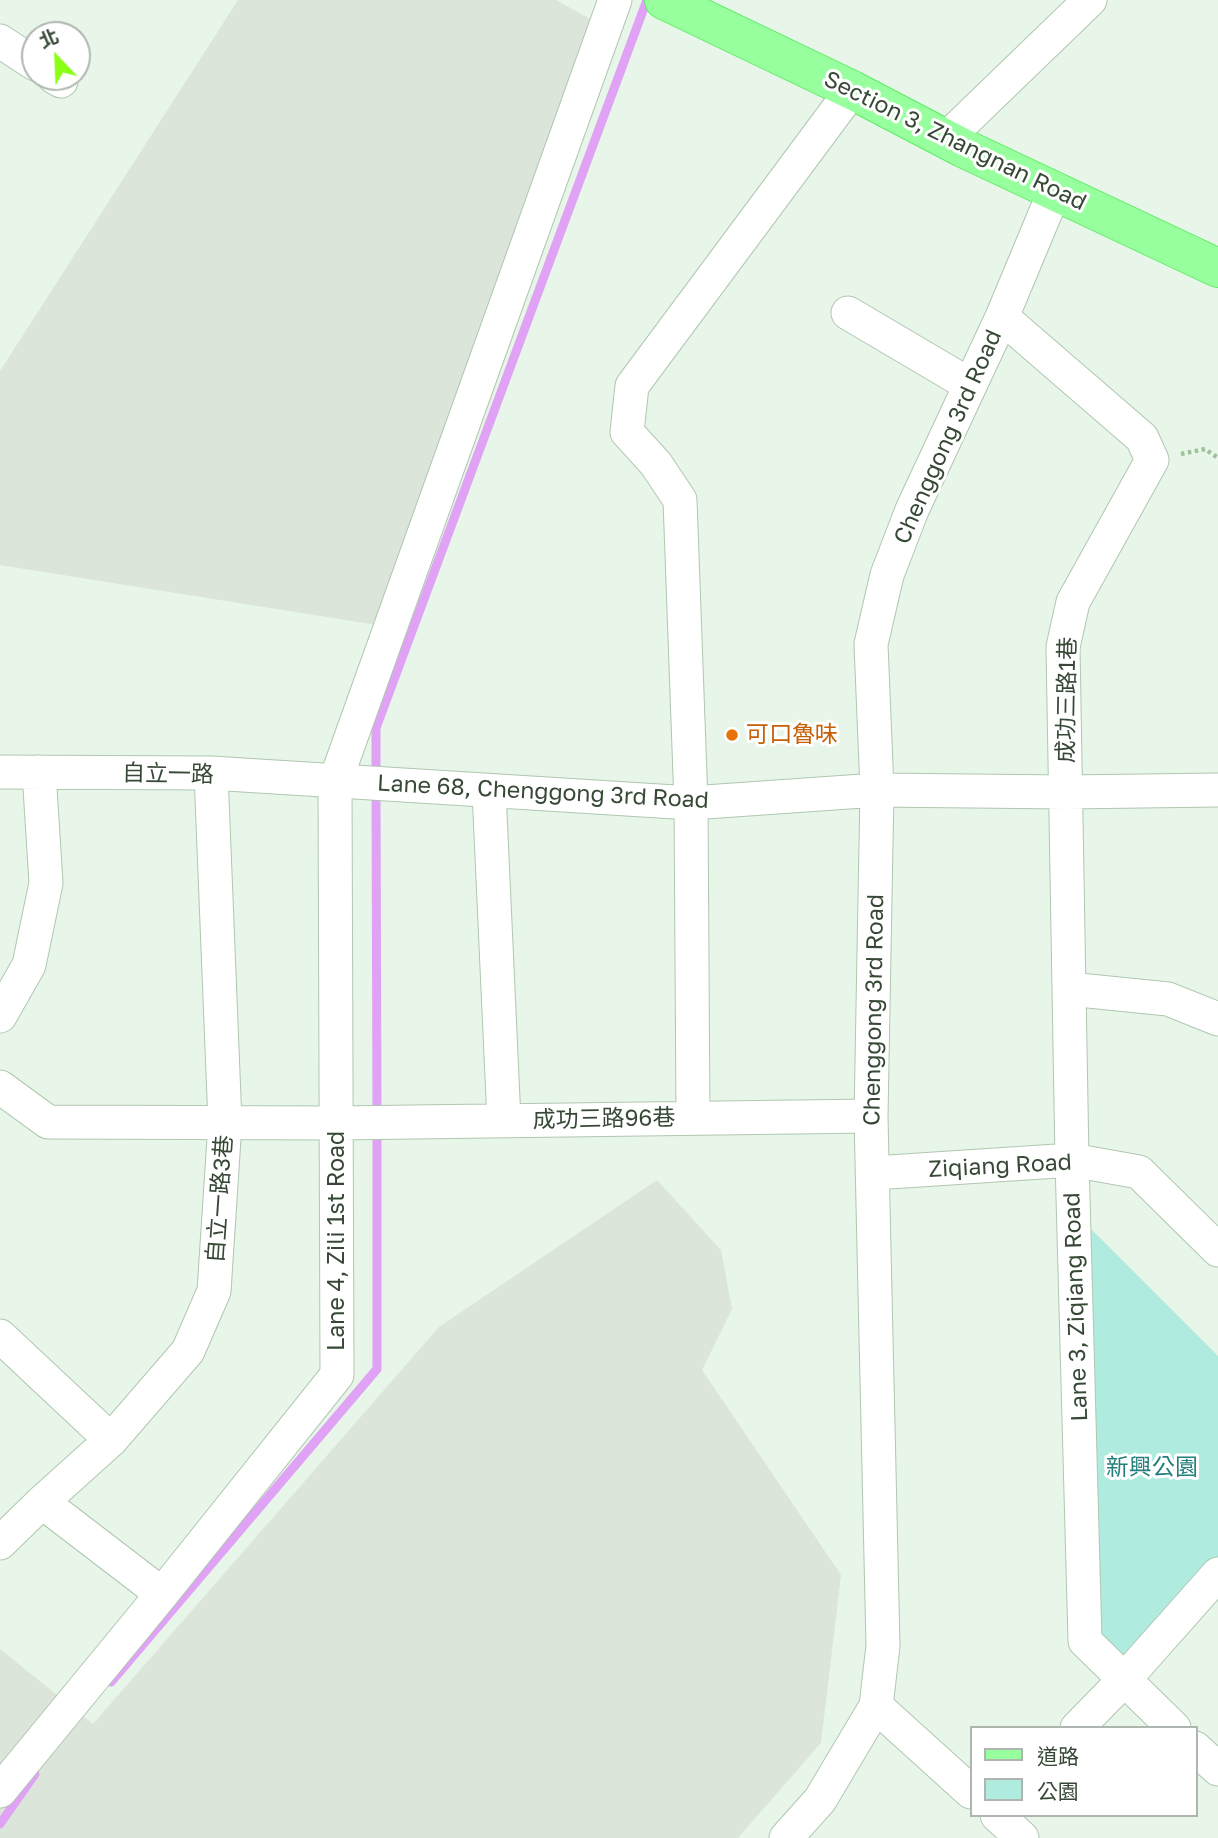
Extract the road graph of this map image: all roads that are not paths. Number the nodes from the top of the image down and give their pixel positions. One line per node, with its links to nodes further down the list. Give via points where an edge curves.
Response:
1 (615, 0): 16 (street)
2 (1090, 0): 7 (street)
3 (683, 5): 6 (main road, Section 3, Zhangnan Road)
4 (0, 41): 5 (street)
5 (21, 55)
6 (852, 90): 7 (main road, Section 3, Zhangnan Road); 21 (street, via 632,386 626,432 656,464 680,500)
7 (946, 139): 8 (main road, Section 3, Zhangnan Road)
8 (1055, 190): 9 (main road, Section 3, Zhangnan Road); 11 (street, Chenggong 3rd Road)
9 (1218, 268)
10 (848, 313): 12 (street)
11 (1002, 317): 12 (street, Chenggong 3rd Road); 20 (street, 成功三路1巷, via 1142,438 1152,460 1073,602 1063,647)
12 (970, 385): 17 (street, Chenggong 3rd Road, via 887,575 871,645)
13 (0, 772): 14 (street, 自立一路)
14 (39, 772): 15 (street, 自立一路); 23 (street, via 46,883 29,965)
15 (211, 774): 16 (street, 自立一路); 29 (street, 自立一路3巷)
16 (335, 782): 19 (street, Lane 68, Chenggong 3rd Road); 30 (street, Lane 4, Zili 1st Road)
17 (877, 790): 20 (street, Lane 68, Chenggong 3rd Road); 21 (street, Lane 68, Chenggong 3rd Road); 26 (street, Chenggong 3rd Road)
18 (1218, 790): 20 (street, Lane 68, Chenggong 3rd Road)
19 (489, 791): 21 (street, Lane 68, Chenggong 3rd Road); 28 (street)
20 (1066, 792): 22 (street, Lane 3, Ziqiang Road)
21 (691, 803): 27 (street)
22 (1069, 989): 24 (street, via 1168,999); 31 (street, Lane 3, Ziqiang Road)
23 (0, 1016)
24 (1218, 1018)
25 (0, 1087): 29 (street, 成功三路96巷, via 48,1122)
26 (871, 1116): 27 (street, 成功三路96巷); 32 (street, Chenggong 3rd Road)
27 (693, 1118): 28 (street, 成功三路96巷)
28 (504, 1121): 30 (street, 成功三路96巷)
29 (225, 1122): 30 (street, 成功三路96巷); 35 (street, 自立一路3巷, via 214,1291 188,1351)
30 (337, 1123): 39 (street, Lane 4, Zili 1st Road, via 337,1375)
31 (1072, 1160): 32 (street, Ziqiang Road); 33 (street, Ziqiang Road, via 1139,1172); 40 (street, Lane 3, Ziqiang Road, via 1085,1641)
32 (874, 1173): 41 (street, Chenggong 3rd Road, via 883,1646)
33 (1218, 1250)
34 (0, 1336): 35 (street)
35 (111, 1440): 36 (street, 自立一路3巷)
36 (42, 1502): 37 (street, 自立一路3巷); 39 (street)
37 (0, 1543)
38 (1218, 1574): 40 (street)
39 (162, 1594): 46 (street, Lane 4, Zili 1st Road)
40 (1123, 1681): 42 (street); 43 (street, Lane 3, Ziqiang Road)
41 (876, 1706): 47 (street); 49 (street, Chenggong 3rd Road, via 820,1800)
42 (1079, 1726)
43 (1172, 1726)
44 (1197, 1750): 45 (street)
45 (1218, 1769)
46 (0, 1791)
47 (970, 1791)
48 (999, 1817): 50 (street)
49 (786, 1838)
50 (1022, 1838)

